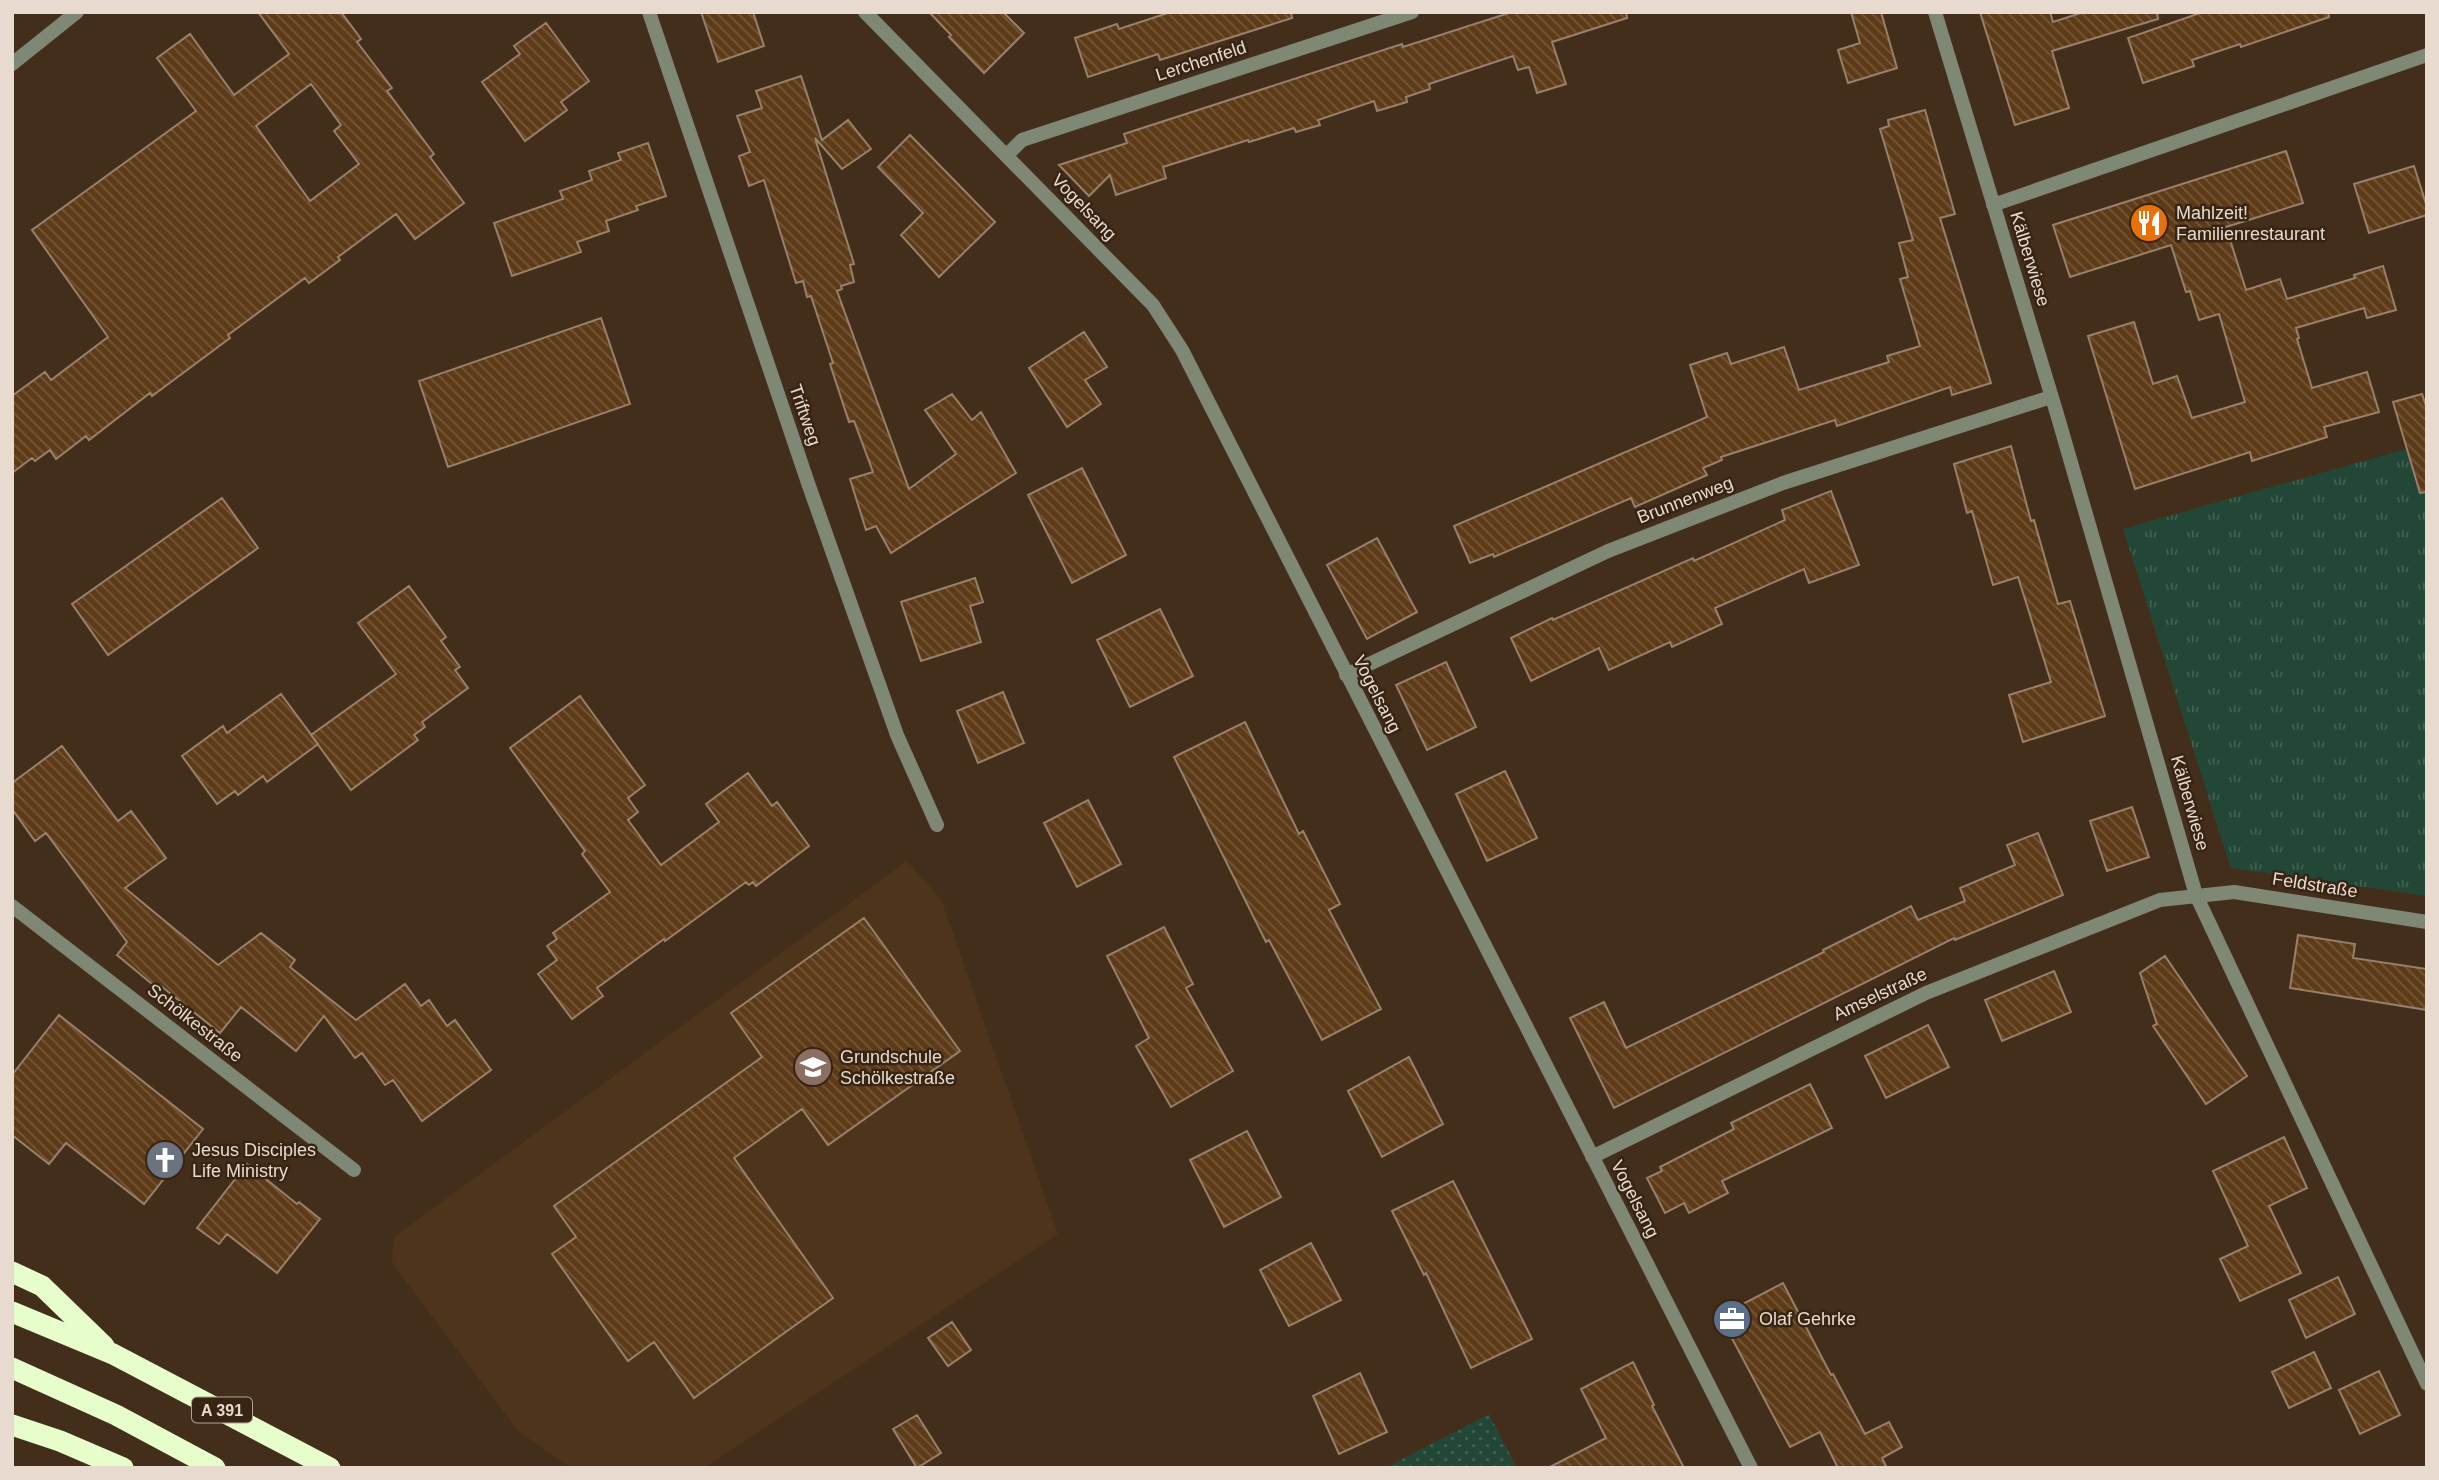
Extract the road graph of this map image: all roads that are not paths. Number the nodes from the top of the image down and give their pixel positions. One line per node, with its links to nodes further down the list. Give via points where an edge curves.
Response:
1 (77, 12): 7 (street)
2 (649, 12): 12 (street, Triftweg, via 893,722)
3 (865, 12): 8 (street, Vogelsang)
4 (1412, 12): 8 (street, Lerchenfeld, via 1022,140)
5 (1935, 12): 9 (street, Kälberwiese)
6 (2427, 55): 9 (street, Kälberwiese)
7 (12, 64)
8 (1007, 155): 11 (street, Vogelsang, via 1153,305 1182,350)
9 (1993, 205): 10 (street, Kälberwiese)
10 (2051, 397): 11 (street, Brunnenweg, via 1783,483 1621,546); 13 (street, Kälberwiese)
11 (1346, 675): 16 (street, Vogelsang)
12 (937, 825)
13 (2196, 895): 15 (street, Feldstraße, via 2234,892); 16 (street, Amselstraße, via 2160,900 1926,993); 22 (street, Kälberwiese)
14 (12, 906): 17 (street, Schölkestraße)
15 (2427, 922)
16 (1592, 1157): 27 (street, Vogelsang)
17 (354, 1170)
18 (12, 1272): 20 (highway, via 42,1286)
19 (12, 1312): 20 (highway, A 391)
20 (113, 1354): 26 (highway, A 391)
21 (12, 1368): 25 (highway, via 116,1415)
22 (2427, 1384)
23 (12, 1425): 24 (highway)
24 (123, 1468)
25 (215, 1468)
26 (330, 1468)
27 (1751, 1468)

